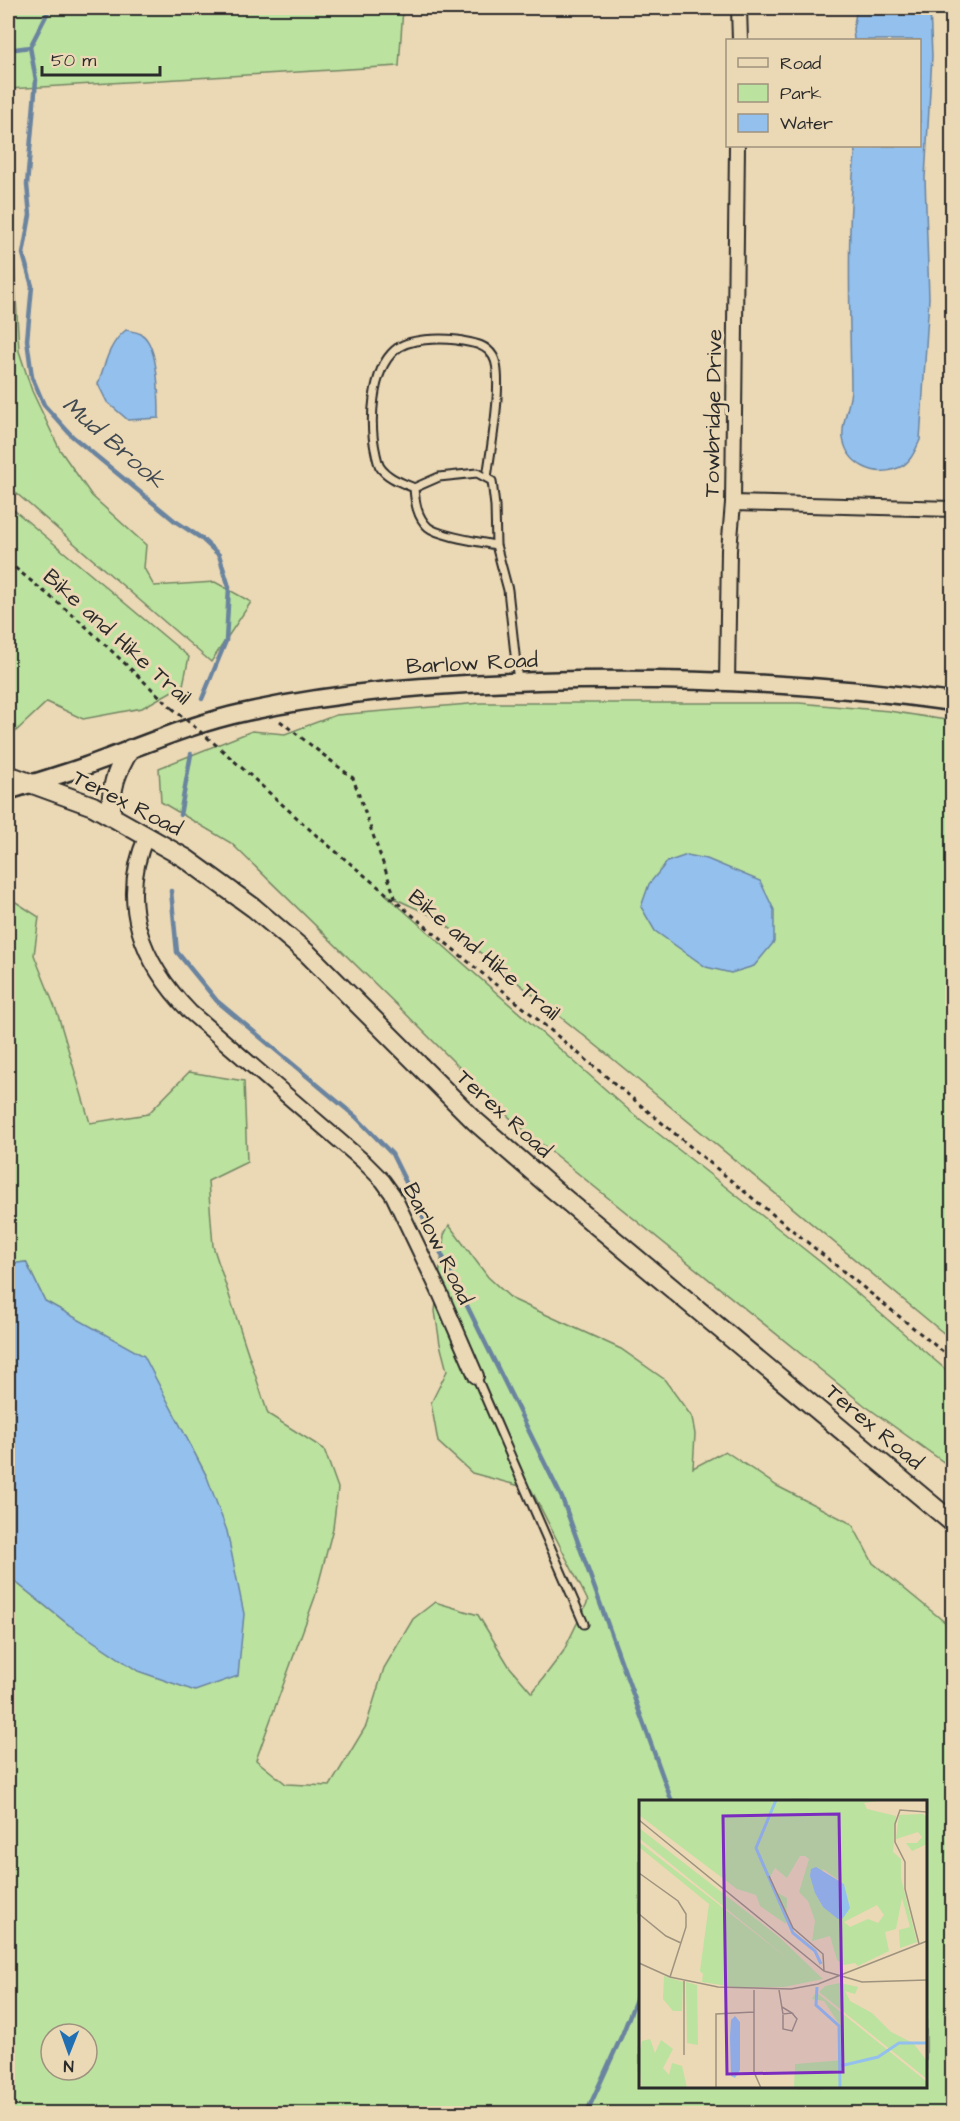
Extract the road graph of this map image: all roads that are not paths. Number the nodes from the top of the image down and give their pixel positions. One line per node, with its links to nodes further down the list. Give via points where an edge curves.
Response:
1 (739, 8): 2 (street)
2 (740, 39)
3 (738, 147): 6 (street, Towbridge Drive)
4 (487, 478): 5 (lane, via 477,473 439,477); 5 (lane, via 496,396 494,357 483,345 445,338 415,341 396,349 383,368 373,398 373,441 379,466); 8 (lane, via 492,481)
5 (414, 488): 8 (lane, via 416,507 428,528)
6 (733, 503): 7 (street); 10 (street, Towbridge Drive)
7 (952, 509)
8 (496, 545): 9 (lane, via 508,590)
9 (518, 682): 10 (street, Barlow Road); 12 (street, Barlow Road, via 406,688 307,700 196,725)
10 (727, 682): 11 (street, Barlow Road, via 855,690)
11 (952, 702)
12 (130, 749): 14 (street, Barlow Road); 16 (main road, via 117,769)
13 (8, 775): 14 (main road, Terex Road)
14 (33, 783): 15 (street, Barlow Road); 16 (main road, Terex Road)
15 (8, 791)
16 (111, 815): 17 (main road, Terex Road)
17 (147, 835): 18 (street, Barlow Road, via 138,860 135,912 143,945 155,970 190,1012 383,1181 440,1293); 19 (main road, Terex Road, via 217,880 308,954 492,1136)
18 (476, 1377): 20 (lane)
19 (952, 1522)
20 (584, 1624)

